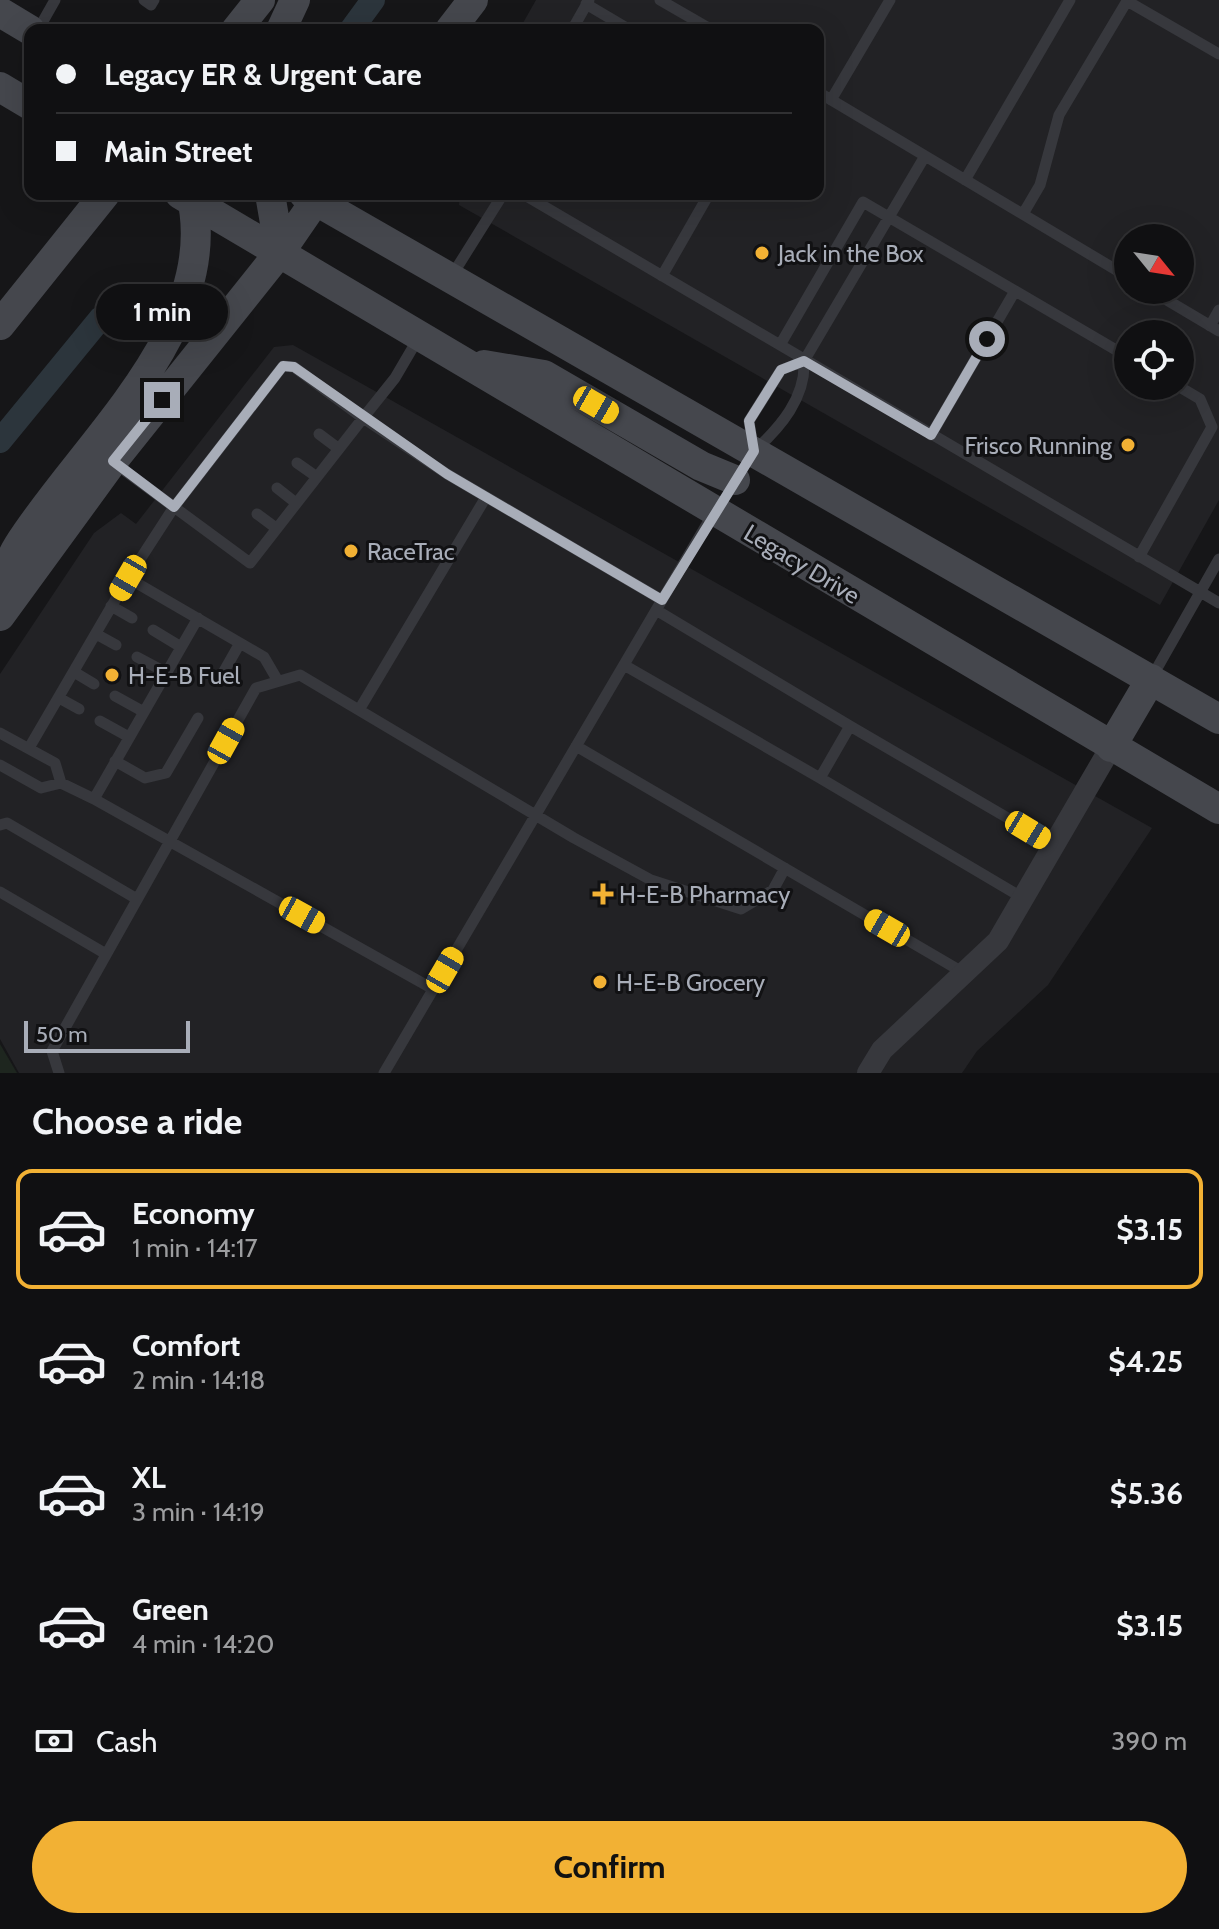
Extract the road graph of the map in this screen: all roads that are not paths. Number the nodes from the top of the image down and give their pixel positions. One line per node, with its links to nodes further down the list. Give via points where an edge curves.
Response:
1 (55, 0): 13 (lane)
2 (144, 0): 3 (lane, via 151,5)
3 (154, 0)
4 (260, 0): 14 (main road)
5 (295, 0): 15 (main road)
6 (473, 0): 16 (main road)
7 (660, 0): 19 (lane)
8 (890, 0): 24 (lane)
9 (1070, 0): 27 (lane)
10 (1127, 0): 21 (lane); 37 (lane, via 1059,115 1040,185)
11 (587, 2): 17 (lane); 18 (lane)
12 (0, 12): 20 (main road)
13 (41, 24)
14 (241, 24)
15 (284, 24)
16 (455, 24)
17 (575, 24)
18 (621, 24)
19 (702, 24)
20 (24, 26)
21 (1219, 54)
22 (0, 87): 25 (main road)
23 (824, 96): 24 (lane)
24 (831, 100): 26 (lane)
25 (24, 101)
26 (925, 156): 27 (lane); 38 (lane)
27 (965, 180): 37 (lane)
28 (100, 200): 46 (main road)
29 (188, 200): 76 (main road, via 191,282 181,315 16,548)
30 (195, 200): 39 (main road, Legacy Drive)
31 (271, 200): 39 (main road)
32 (311, 200): 39 (main road)
33 (320, 200): 42 (main road)
34 (499, 200): 42 (lane)
35 (533, 200): 41 (lane)
36 (706, 200): 41 (lane)
37 (1023, 214): 40 (lane)
38 (890, 218): 43 (lane); 49 (lane, via 863,202); 51 (lane)
39 (280, 252): 48 (main road, Legacy Drive); 61 (main road)
40 (1114, 269)
41 (662, 276): 49 (lane)
42 (451, 278): 59 (main road)
43 (1015, 291): 50 (lane); 56 (lane)
44 (1174, 304): 47 (lane)
45 (1219, 310): 47 (lane)
46 (0, 325)
47 (1214, 328)
48 (420, 336): 52 (main road, Legacy Drive); 54 (lane)
49 (780, 345): 51 (lane)
50 (1114, 349)
51 (804, 361): 56 (lane); 59 (lane, via 805,383 776,432); 59 (lane, via 781,370 749,421)
52 (462, 362): 64 (main road, via 544,375 701,466); 69 (main road, Legacy Drive)
53 (1194, 395): 72 (lane, via 1212,427)
54 (363, 418): 57 (lane, via 294,367 283,366 247,424); 58 (lane); 66 (lane)
55 (319, 434): 58 (lane)
56 (931, 435): 72 (lane)
57 (222, 446): 60 (lane); 68 (lane, via 208,474)
58 (339, 449): 63 (lane)
59 (754, 451): 64 (main road); 92 (main road)
60 (232, 454)
61 (113, 461): 68 (lane); 80 (main road)
62 (297, 463): 63 (lane)
63 (317, 477): 67 (lane)
64 (735, 480): 69 (main road)
65 (277, 488): 67 (lane)
66 (486, 497): 78 (lane); 99 (lane)
67 (296, 503): 71 (lane)
68 (174, 507): 71 (lane, via 250,563); 74 (lane)
69 (714, 512): 78 (lane); 108 (main road, Legacy Drive)
70 (257, 514): 71 (lane)
71 (276, 528)
72 (1139, 557): 75 (lane)
73 (1219, 559): 75 (lane)
74 (128, 578): 79 (lane); 82 (lane)
75 (1201, 593): 77 (lane); 92 (lane)
76 (0, 598)
77 (1219, 603)
78 (659, 605): 89 (lane); 104 (lane)
79 (111, 606): 81 (lane); 84 (lane)
80 (0, 616)
81 (132, 618)
82 (198, 618): 85 (lane); 87 (lane)
83 (153, 630): 87 (lane)
84 (96, 634): 86 (lane); 90 (lane)
85 (240, 643): 93 (lane); 94 (lane, via 264,657)
86 (116, 645)
87 (181, 647): 91 (lane)
88 (137, 657): 91 (lane)
89 (624, 665): 107 (lane); 112 (lane)
90 (74, 672): 95 (lane); 97 (lane)
91 (167, 673): 100 (lane)
92 (1151, 679): 102 (main road); 108 (main road)
93 (219, 680)
94 (278, 681): 99 (lane, via 300,675); 118 (lane, via 256,688)
95 (94, 684)
96 (115, 696): 100 (lane)
97 (59, 698): 98 (lane); 109 (lane)
98 (79, 709)
99 (359, 710): 116 (lane)
100 (144, 712): 106 (lane)
101 (198, 718): 110 (lane, via 166,773 145,778)
102 (1219, 719)
103 (100, 721): 106 (lane)
104 (850, 726): 112 (lane); 119 (lane)
105 (0, 733): 109 (lane)
106 (129, 737): 110 (lane)
107 (576, 746): 116 (lane); 120 (lane)
108 (1111, 747): 115 (main road, Legacy Drive); 119 (street)
109 (29, 748): 113 (lane, via 55,763)
110 (115, 761): 114 (lane)
111 (0, 765): 113 (lane, via 41,788)
112 (820, 778): 122 (lane)
113 (61, 783): 114 (lane)
114 (94, 799): 118 (lane)
115 (1219, 809)
116 (536, 814): 120 (lane, via 651,880 741,909 773,890); 126 (lane)
117 (0, 825): 123 (lane, via 7,823)
118 (171, 840): 123 (lane); 126 (lane)
119 (1054, 845): 122 (street)
120 (785, 868): 125 (lane)
121 (0, 892): 124 (lane)
122 (1023, 898): 125 (street, via 998,941)
123 (137, 899): 124 (lane)
124 (106, 954): 127 (lane, via 52,1051)
125 (964, 973): 129 (street, via 882,1050)
126 (433, 989): 128 (lane)
127 (59, 1073)
128 (384, 1073)
129 (868, 1073)

